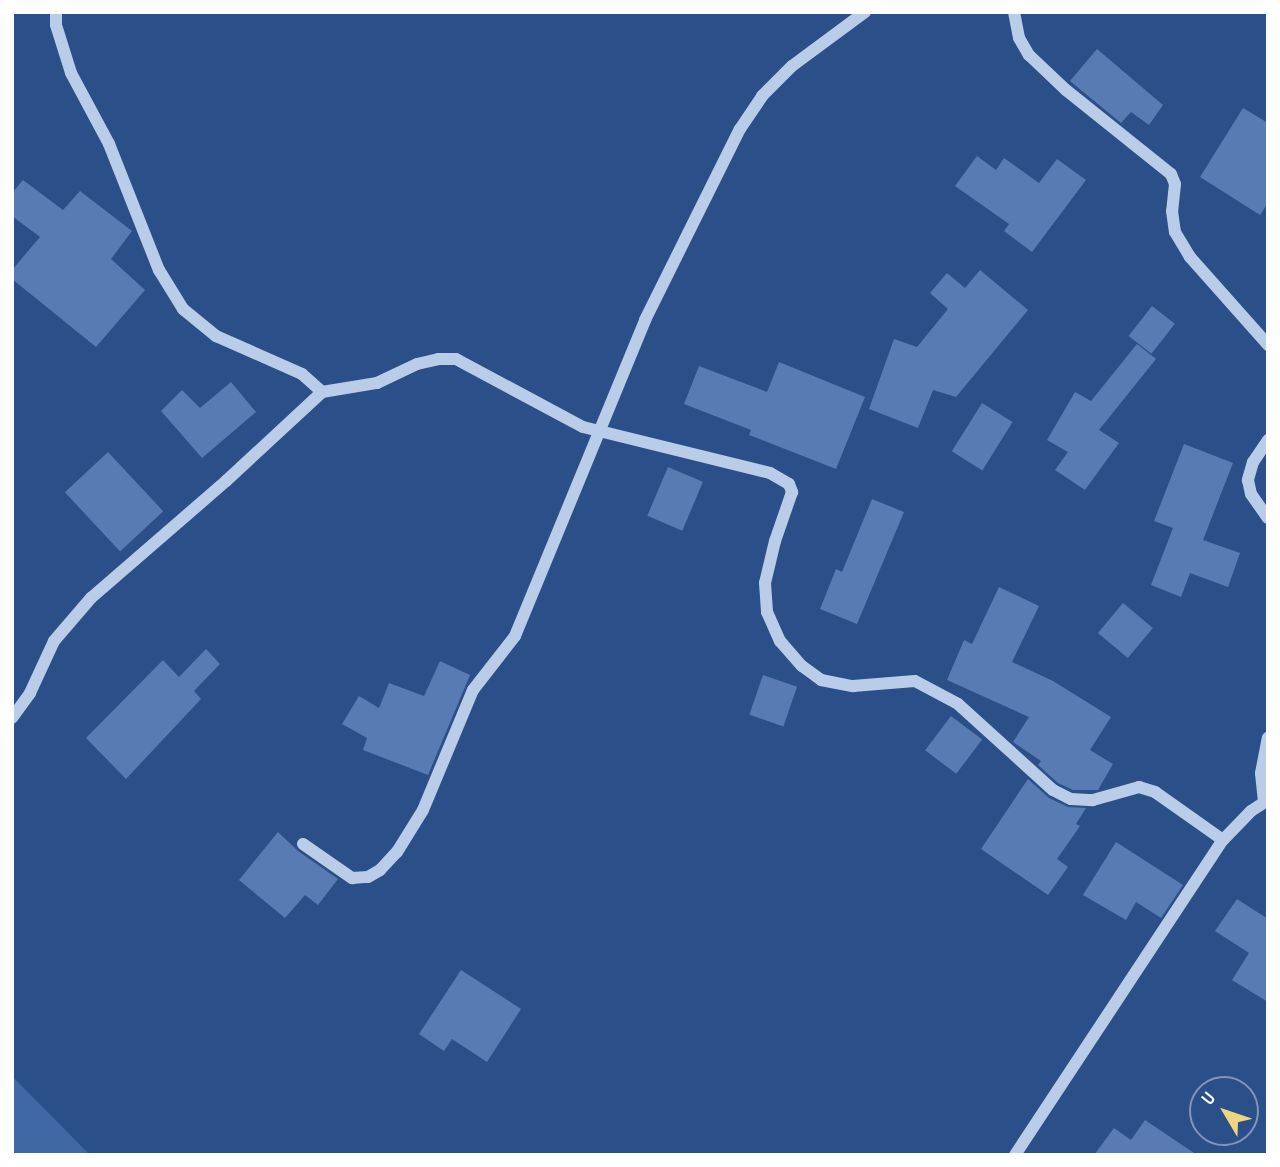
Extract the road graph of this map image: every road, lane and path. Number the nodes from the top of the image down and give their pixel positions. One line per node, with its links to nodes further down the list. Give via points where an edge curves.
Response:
1 (56, 12): 5 (street, via 71,73 109,144 159,270 183,309 216,336 302,374)
2 (865, 12): 6 (street, via 792,66 750,111 645,320)
3 (1014, 12): 4 (street, via 1019,38 1029,55 1171,174 1175,232 1190,257)
4 (1268, 345)
5 (322, 392): 6 (street, via 377,383 417,364 456,359); 9 (street, via 91,598 54,641 30,693)
6 (597, 431): 12 (street, via 770,473 789,484 791,502 765,583 767,612 780,641 821,680 853,686 915,681 958,704 1053,790 1071,799 1093,800 1139,786 1155,792); 13 (street, via 515,636 472,690 423,810 397,852 368,877 352,878)
7 (1268, 440): 8 (street, via 1253,461 1248,480 1251,494)
8 (1268, 519)
9 (12, 718)
10 (1268, 738): 11 (street, via 1261,774)
11 (1266, 801): 12 (street)
12 (1223, 840): 14 (street)
13 (303, 844)
14 (1015, 1155)

